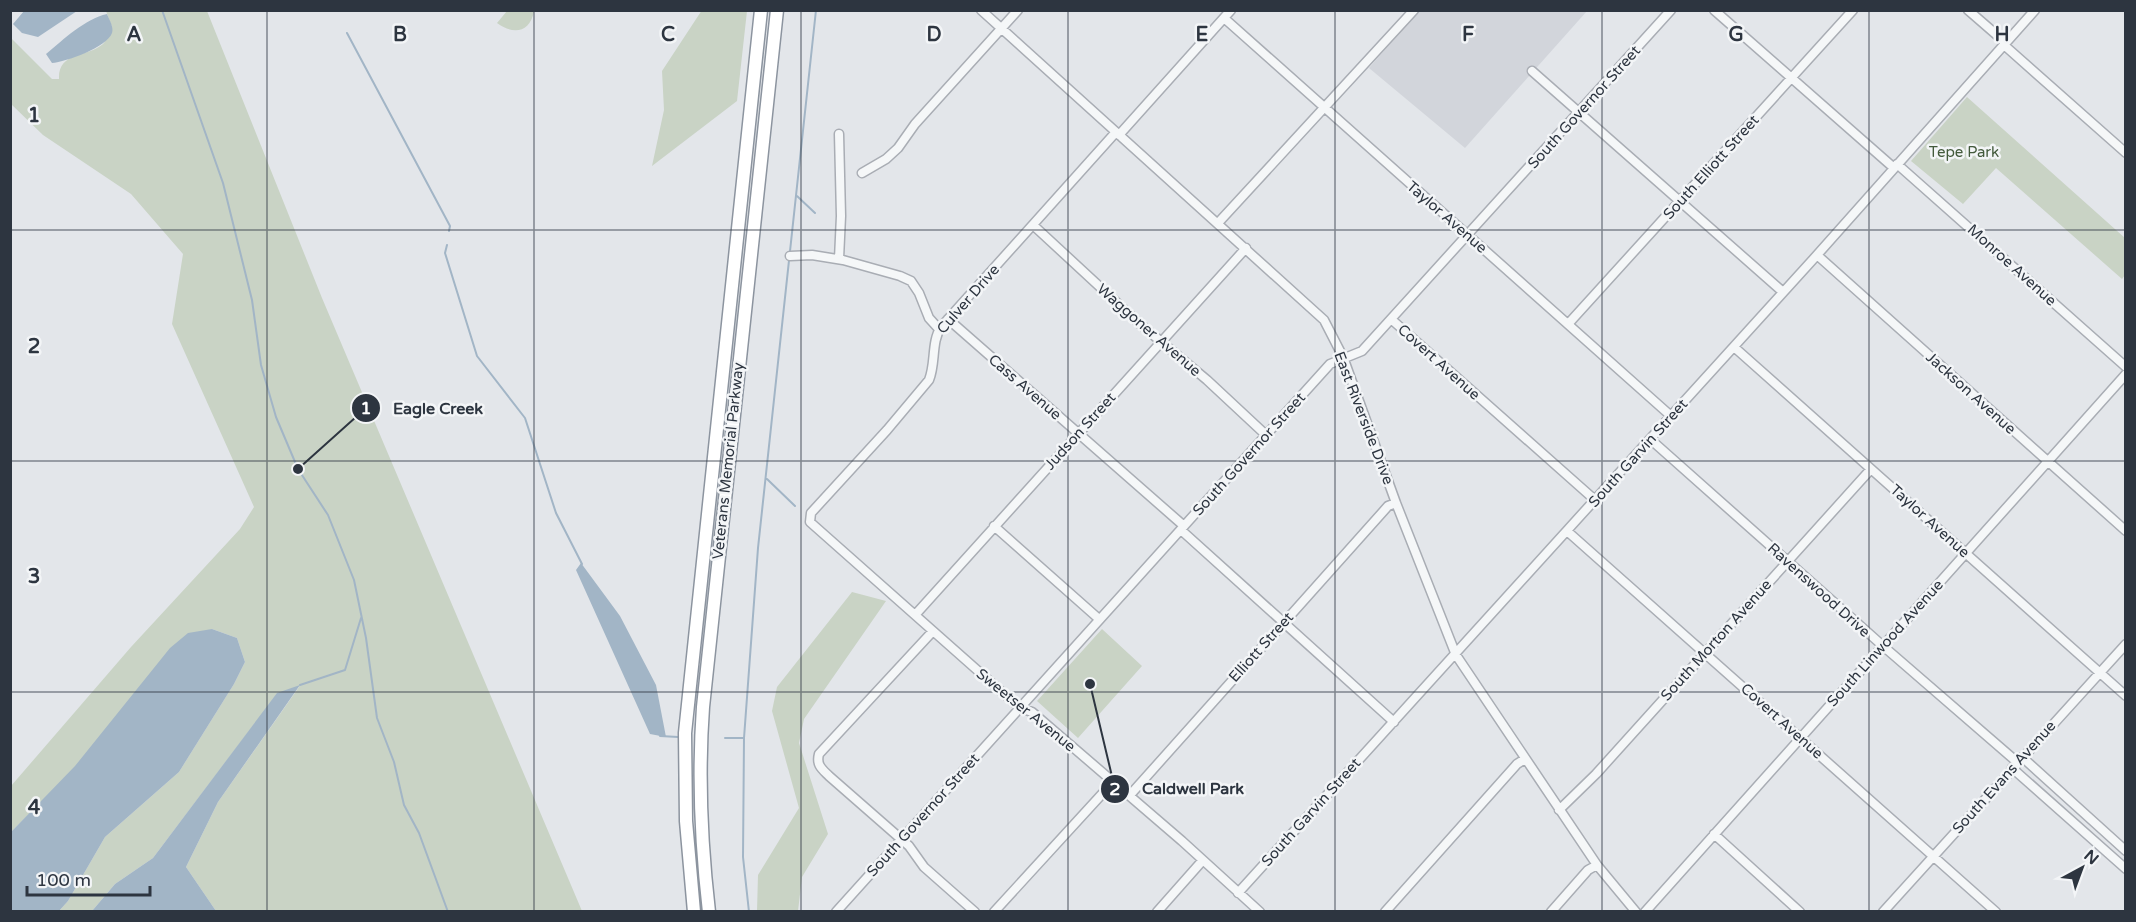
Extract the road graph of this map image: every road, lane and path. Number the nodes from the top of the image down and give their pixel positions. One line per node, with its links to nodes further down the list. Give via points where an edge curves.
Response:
1 (761, 10): 83 (highway, Veterans Memorial Parkway, via 686,723 686,821)
2 (777, 10): 84 (highway, Veterans Memorial Parkway, via 701,730 701,826)
3 (981, 10): 13 (street, East Riverside Drive)
4 (1018, 10): 13 (street)
5 (1231, 10): 12 (street, Culver Drive)
6 (1414, 10): 17 (street)
7 (1671, 10): 18 (street, South Governor Street)
8 (1714, 10): 16 (street, Monroe Avenue)
9 (1853, 10): 16 (street, South Elliott Street)
10 (1968, 10): 14 (street)
11 (2035, 10): 14 (street, South Garvin Street)
12 (1224, 18): 17 (street, Taylor Avenue); 20 (street, Culver Drive)
13 (1001, 30): 20 (street, East Riverside Drive); 23 (street, via 898,148)
14 (2005, 44): 21 (street); 22 (street, South Garvin Street)
15 (1532, 71): 18 (street)
16 (1792, 78): 22 (street, Monroe Avenue); 24 (street, South Elliott Street)
17 (1323, 108): 25 (street); 27 (street, Taylor Avenue)
18 (1578, 112): 24 (street); 27 (street, South Governor Street)
19 (839, 134): 31 (street)
20 (1118, 134): 25 (street, East Riverside Drive); 26 (street, Culver Drive)
21 (2126, 153)
22 (1896, 166): 29 (street, South Garvin Street); 40 (street, Monroe Avenue)
23 (862, 173)
24 (1680, 201): 32 (street); 35 (street, South Elliott Street)
25 (1218, 223): 28 (street, East Riverside Drive)
26 (1033, 225): 33 (street, Culver Drive); 37 (street, Waggoner Avenue)
27 (1467, 236): 34 (street, South Governor Street); 35 (street, Taylor Avenue)
28 (1246, 248): 37 (street, Judson Street); 39 (street, East Riverside Drive, via 1324,320)
29 (1817, 255): 32 (street, South Garvin Street); 46 (street, Jackson Avenue)
30 (790, 256): 31 (street)
31 (839, 259): 36 (street, via 911,281 929,318)
32 (1783, 292): 38 (street, South Garvin Street)
33 (948, 319): 36 (street, Culver Drive); 43 (street, Cass Avenue)
34 (1391, 319): 39 (street, South Governor Street, via 1362,351); 48 (street, Covert Avenue)
35 (1569, 323): 42 (street, Taylor Avenue)
36 (939, 329): 50 (street, Culver Drive, via 926,385)
37 (1162, 341): 43 (street, Judson Street); 44 (street, Waggoner Avenue)
38 (1734, 346): 42 (street, South Garvin Street); 47 (street, Taylor Avenue)
39 (1343, 357): 44 (street, South Governor Street, via 1330,364); 49 (street, East Riverside Drive)
40 (2126, 367)
41 (2126, 374): 46 (street, South Linwood Avenue)
42 (1671, 416): 45 (street, South Garvin Street)
43 (1078, 433): 51 (street, Judson Street); 52 (street, Cass Avenue)
44 (1266, 435): 52 (street, South Governor Street)
45 (1650, 439): 48 (street, South Garvin Street); 56 (street, Ravenswood Drive)
46 (2048, 461): 54 (street, Jackson Avenue); 55 (street, South Linwood Avenue)
47 (1870, 468): 55 (street, Taylor Avenue); 56 (street, South Morton Avenue)
48 (1594, 500): 53 (street, South Garvin Street)
49 (1396, 503): 59 (street, Elliott Street, via 1388,506); 64 (street, East Riverside Drive)
50 (820, 504): 57 (street, Sweetser Avenue, via 809,517 814,526)
51 (994, 526): 57 (street, Judson Street); 58 (street)
52 (1182, 528): 58 (street, South Governor Street); 59 (street, Cass Avenue)
53 (1567, 531): 63 (street, Covert Avenue); 64 (street, South Garvin Street)
54 (2126, 531)
55 (1965, 553): 62 (street, South Linwood Avenue); 65 (street, Taylor Avenue)
56 (1787, 561): 62 (street, Ravenswood Drive); 63 (street, South Morton Avenue)
57 (915, 615): 60 (street, Sweetser Avenue)
58 (1100, 619): 67 (street, South Governor Street)
59 (1283, 622): 68 (street, Cass Avenue); 73 (street, Elliott Street)
60 (933, 631): 67 (street, Sweetser Avenue); 76 (street, via 819,754 820,768)
61 (2126, 644): 65 (street, South Evans Avenue)
62 (1882, 646): 69 (street, South Linwood Avenue); 71 (street, Ravenswood Drive)
63 (1704, 652): 69 (street, Covert Avenue); 74 (street, South Morton Avenue)
64 (1456, 655): 68 (street, South Garvin Street); 70 (street, East Riverside Drive)
65 (2100, 672): 66 (street, Taylor Avenue); 71 (street, South Evans Avenue)
66 (2126, 696)
67 (1020, 708): 72 (street, Sweetser Avenue, via 1032,712); 76 (street, South Governor Street)
68 (1394, 722): 82 (street, South Garvin Street)
69 (1801, 738): 75 (street, South Linwood Avenue); 78 (street, Covert Avenue)
70 (1525, 759): 74 (street, East Riverside Drive); 90 (street)
71 (2017, 762): 77 (street, Ravenswood Drive); 78 (street, South Evans Avenue); 81 (street, Ravenswood Drive)
72 (1113, 782): 73 (street, Sweetser Avenue); 87 (street)
73 (1130, 795): 79 (street, Sweetser Avenue)
74 (1560, 810): 80 (street, East Riverside Drive)
75 (1714, 834): 93 (street, South Linwood Avenue); 94 (street)
76 (901, 839): 85 (street, South Governor Street); 86 (street, via 924,867)
77 (2126, 851)
78 (1934, 855): 95 (street, South Evans Avenue); 96 (street, Covert Avenue)
79 (1203, 861): 82 (street, Sweetser Avenue); 88 (street)
80 (1597, 865): 91 (street); 92 (street, East Riverside Drive)
81 (2126, 869)
82 (1238, 893): 89 (street, Sweetser Avenue)
83 (694, 912)
84 (709, 912)
85 (836, 912)
86 (975, 912)
87 (994, 912)
88 (1157, 912)
89 (1260, 912)
90 (1384, 912)
91 (1551, 912)
92 (1636, 912)
93 (1645, 912)
94 (1800, 912)
95 (1883, 912)
96 (1996, 912)

